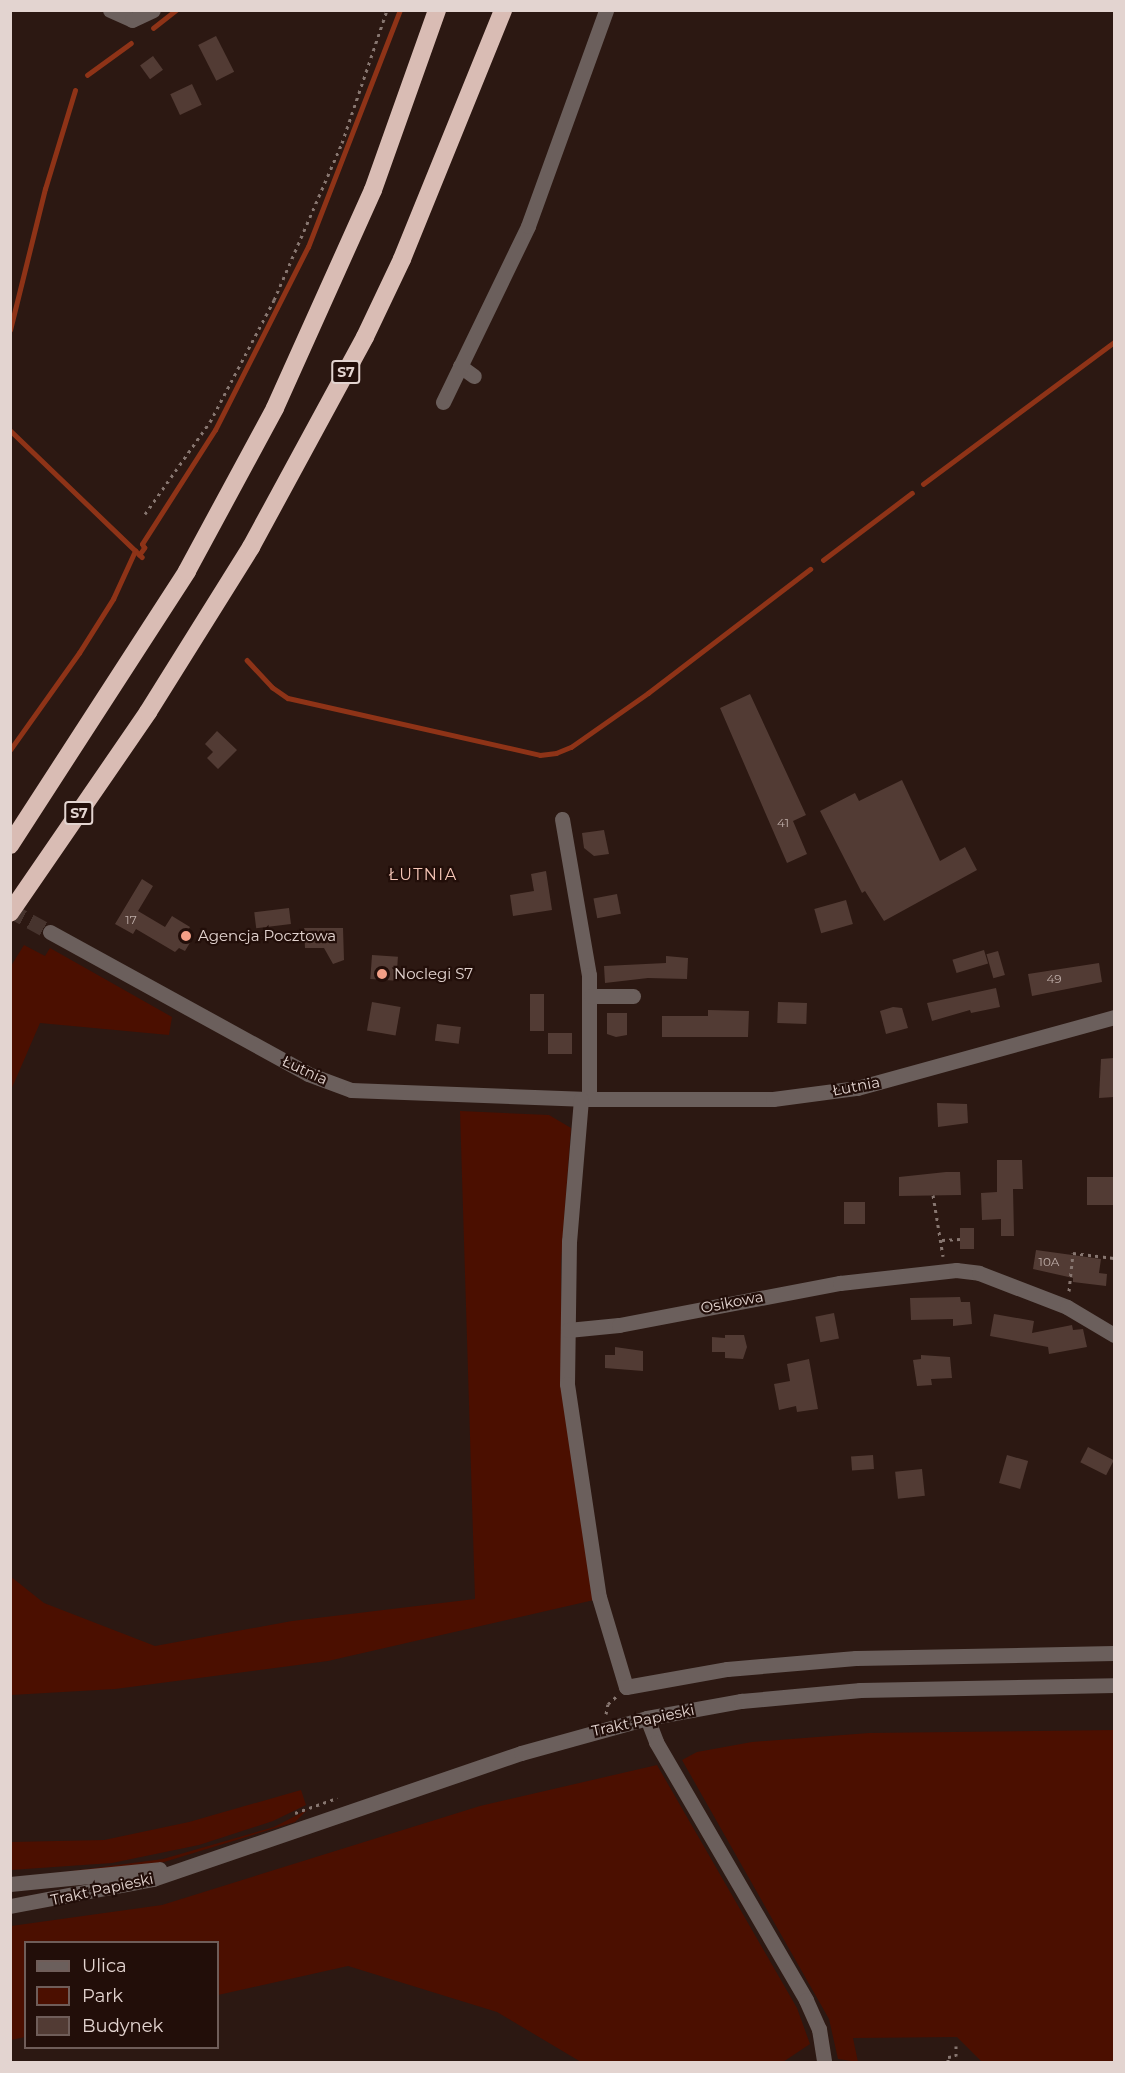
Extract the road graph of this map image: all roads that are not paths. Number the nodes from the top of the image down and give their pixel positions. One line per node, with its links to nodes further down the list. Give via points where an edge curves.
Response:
1 (110, 10): 2 (street, via 132,20)
2 (153, 10)
3 (437, 10): 10 (highway, S7, via 373,190 275,408 187,571)
4 (503, 10): 11 (highway, S7, via 402,259 365,337 256,536 148,712)
5 (606, 10): 6 (street, via 528,226)
6 (460, 366): 7 (street); 8 (street)
7 (474, 376)
8 (443, 402)
9 (562, 819): 13 (street)
10 (10, 845)
11 (10, 913)
12 (50, 932): 16 (street, Łutnia, via 308,1074 351,1089)
13 (591, 996): 14 (street); 16 (street)
14 (633, 996)
15 (1114, 1017): 16 (street, Łutnia, via 857,1088 773,1099)
16 (585, 1099): 17 (street, via 569,1241)
17 (568, 1330): 18 (street, Osikowa, via 619,1325 820,1286 944,1270 979,1273 1067,1307); 19 (street, via 567,1384 599,1597 626,1687 727,1669 856,1658)
18 (1114, 1335)
19 (1114, 1653)
20 (1114, 1685): 21 (street, Trakt Papieski, via 860,1690 741,1701)
21 (646, 1718): 22 (street, Trakt Papieski, via 520,1753); 25 (street, via 656,1742 806,2000 819,2029)
22 (191, 1865): 23 (street, Trakt Papieski, via 96,1878); 24 (street, Trakt Papieski, via 117,1888)
23 (10, 1884)
24 (10, 1906)
25 (824, 2062)

